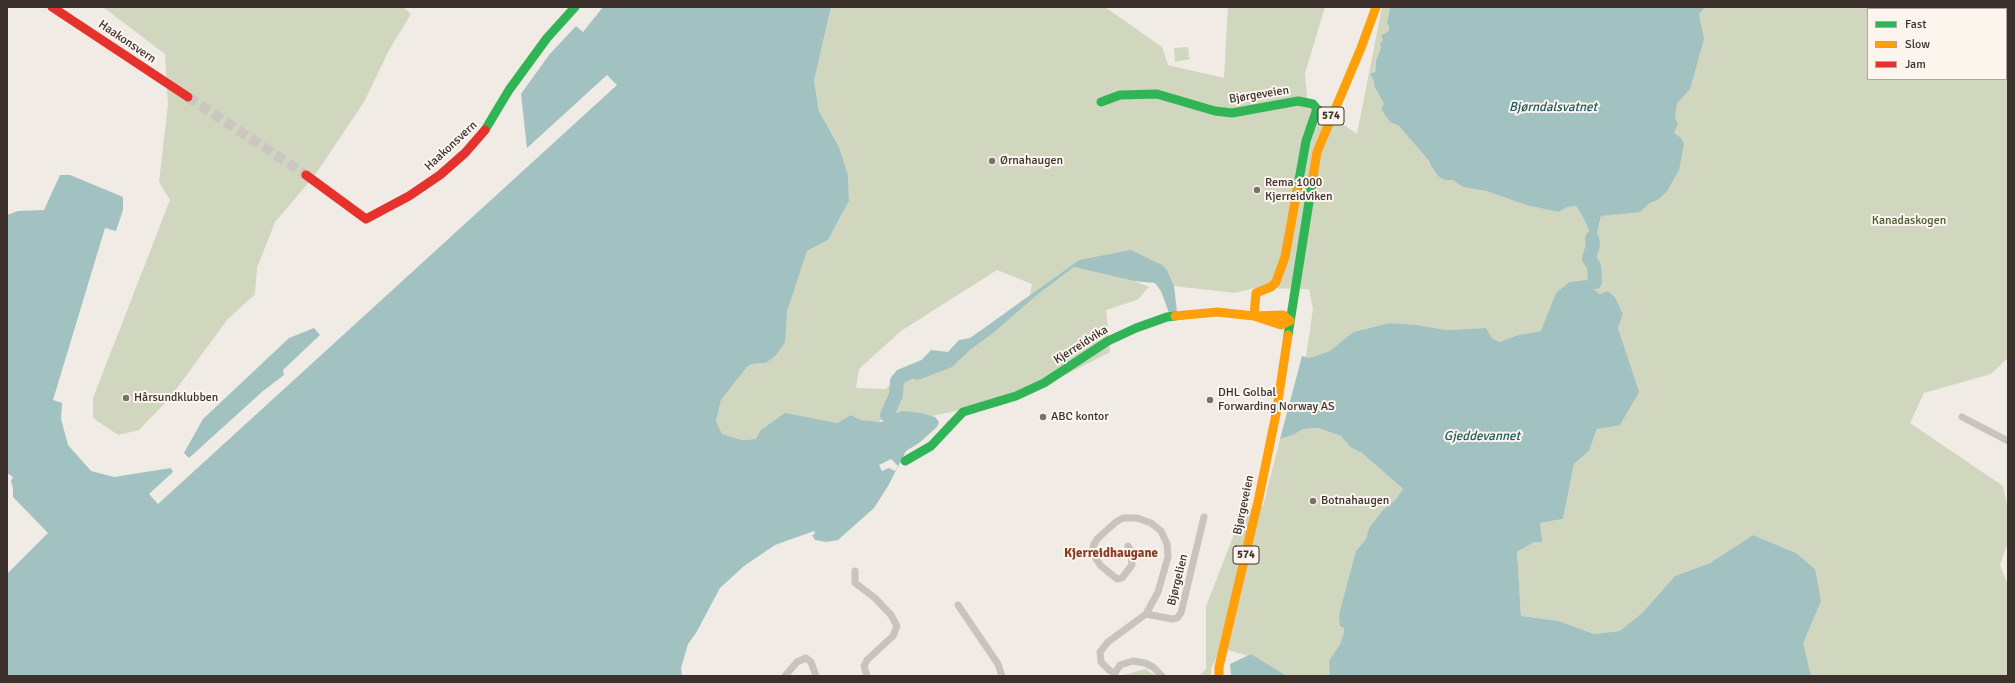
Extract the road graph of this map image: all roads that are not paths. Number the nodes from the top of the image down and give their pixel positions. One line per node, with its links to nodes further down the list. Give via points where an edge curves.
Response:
1 (52, 7): 4 (street, Haakonsvern)
2 (575, 7): 6 (street, Haakonsvern, via 547,38 509,90 489,126 465,153 440,175 409,196 366,219)
3 (1376, 7): 8 (street, Bjørgeveien / 574, via 1317,152 1305,231 1295,261)
4 (188, 97)
5 (1101, 102): 7 (street, Bjørgeveien, via 1120,95 1158,94 1215,111 1232,113 1298,101 1313,104 1317,109 1306,141 1286,257 1276,282 1256,293)
6 (306, 175)
7 (1254, 316): 8 (street, Kjerreidvika, via 1274,314); 11 (street, Kjerreidvika, via 1216,312 1194,314 1167,317 1136,328 1108,342 1044,383 1016,396 963,412 931,446)
8 (1285, 320): 23 (street, Bjørgeveien / 574, via 1276,414)
9 (1962, 417): 10 (street)
10 (2008, 441)
11 (905, 461)
12 (1204, 517): 16 (street, Bjørgelien, via 1181,613 1172,619)
13 (1128, 546): 16 (street, Bjørgelien, via 1132,565 1122,578 1117,579 1101,566 1092,551 1094,544 1109,527 1129,517 1145,520 1156,526 1168,544 1168,557 1159,587)
14 (855, 571): 20 (street, via 855,583 891,615 897,626 893,636 867,660 864,666)
15 (958, 605): 21 (street, via 998,664)
16 (1146, 614): 17 (street, Bjørgelien, via 1108,642 1100,652 1101,662)
17 (1113, 674): 22 (street, Bjørgelien, via 1120,665 1133,661 1145,662)
18 (785, 676): 19 (street, via 797,662 806,658 811,662)
19 (816, 676)
20 (867, 676)
21 (1002, 676)
22 (1162, 676)
23 (1219, 676)

